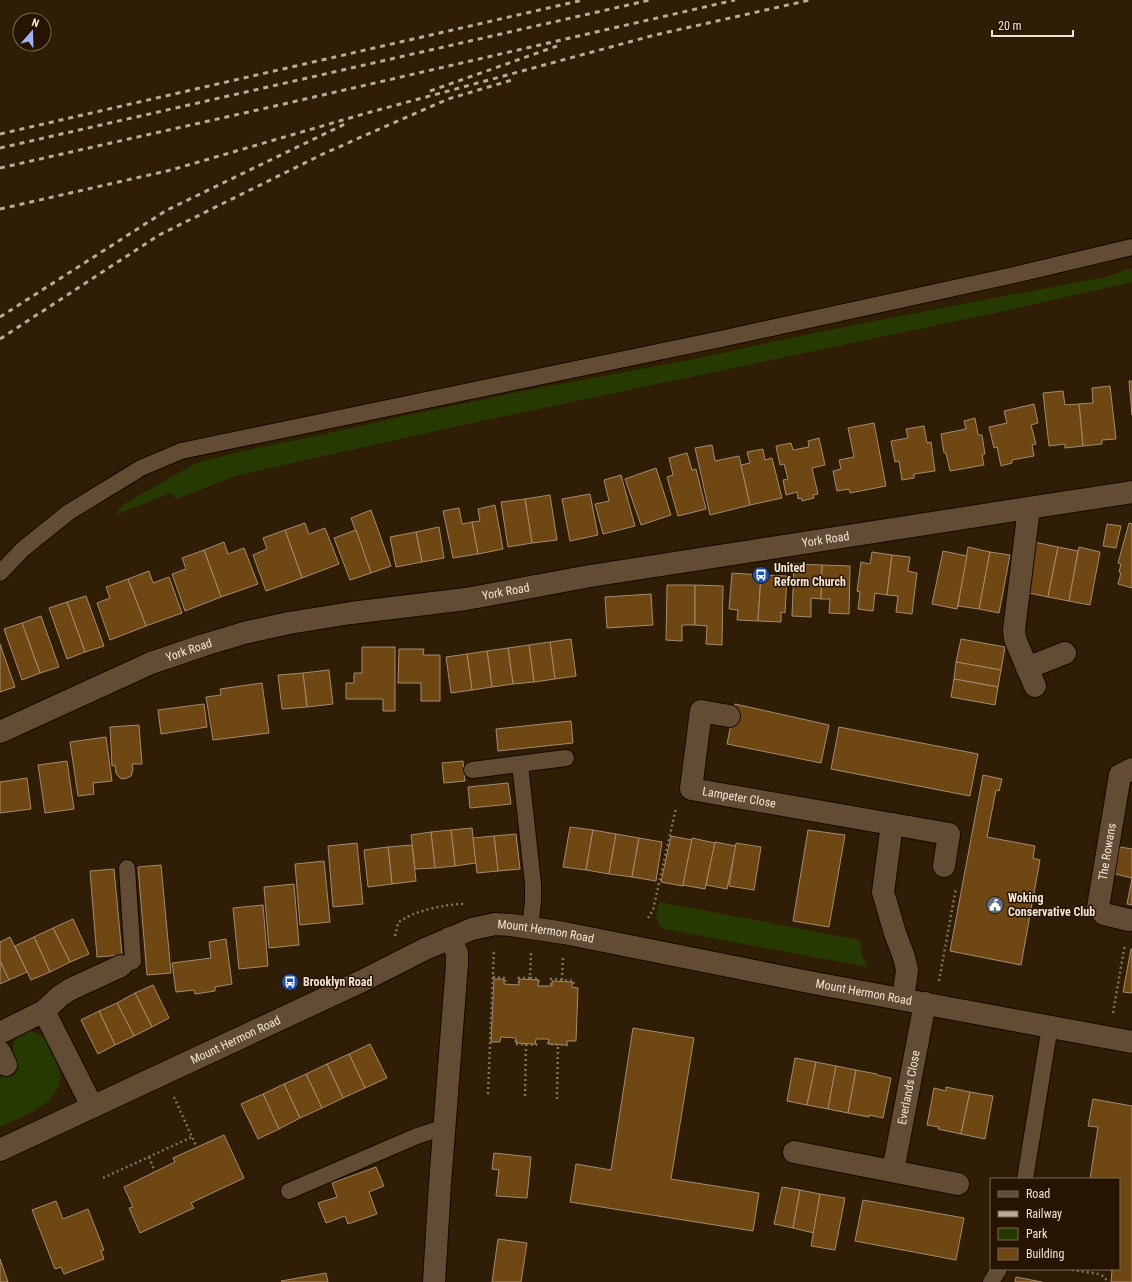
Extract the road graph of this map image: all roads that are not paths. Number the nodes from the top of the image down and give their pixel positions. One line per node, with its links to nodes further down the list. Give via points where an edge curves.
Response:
1 (1132, 247): 4 (lane, via 716,340 181,451 141,468 69,512 23,549)
2 (1132, 492): 3 (street, York Road)
3 (1029, 508): 5 (street, via 1015,639 1031,677); 7 (street, York Road, via 590,576 466,599 351,613 244,632 151,663)
4 (0, 573)
5 (1065, 653)
6 (729, 716): 12 (street, Lampeter Close, via 701,711 691,789)
7 (0, 732)
8 (566, 758): 9 (lane)
9 (520, 764): 11 (lane); 16 (lane, via 533,884)
10 (1132, 769): 15 (street, The Rowans, via 1120,775 1098,907 1104,914)
11 (472, 770)
12 (892, 824): 13 (street, Lampeter Close, via 949,834); 19 (street, via 884,892 907,970)
13 (944, 866)
14 (127, 868): 18 (lane, via 133,961)
15 (1129, 920)
16 (531, 928): 17 (street, Mount Hermon Road, via 495,924 472,929); 19 (street, Mount Hermon Road)
17 (450, 938): 25 (street, Mount Hermon Road); 26 (street, via 457,953 457,964)
18 (121, 966): 21 (street, via 71,989)
19 (903, 999): 20 (street, Mount Hermon Road)
20 (930, 1004): 22 (street, Mount Hermon Road); 29 (street, Everlands Close)
21 (44, 1011): 23 (street); 25 (street)
22 (1050, 1026): 24 (street, Mount Hermon Road); 30 (lane)
23 (0, 1033)
24 (1132, 1042)
25 (92, 1106): 27 (street, Mount Hermon Road)
26 (445, 1127): 32 (lane, via 417,1136); 34 (street)
27 (0, 1150)
28 (794, 1152): 29 (street)
29 (893, 1171): 31 (street)
30 (1025, 1178)
31 (958, 1184)
32 (289, 1191)
33 (998, 1270): 35 (lane)
34 (434, 1282)
35 (991, 1282)

